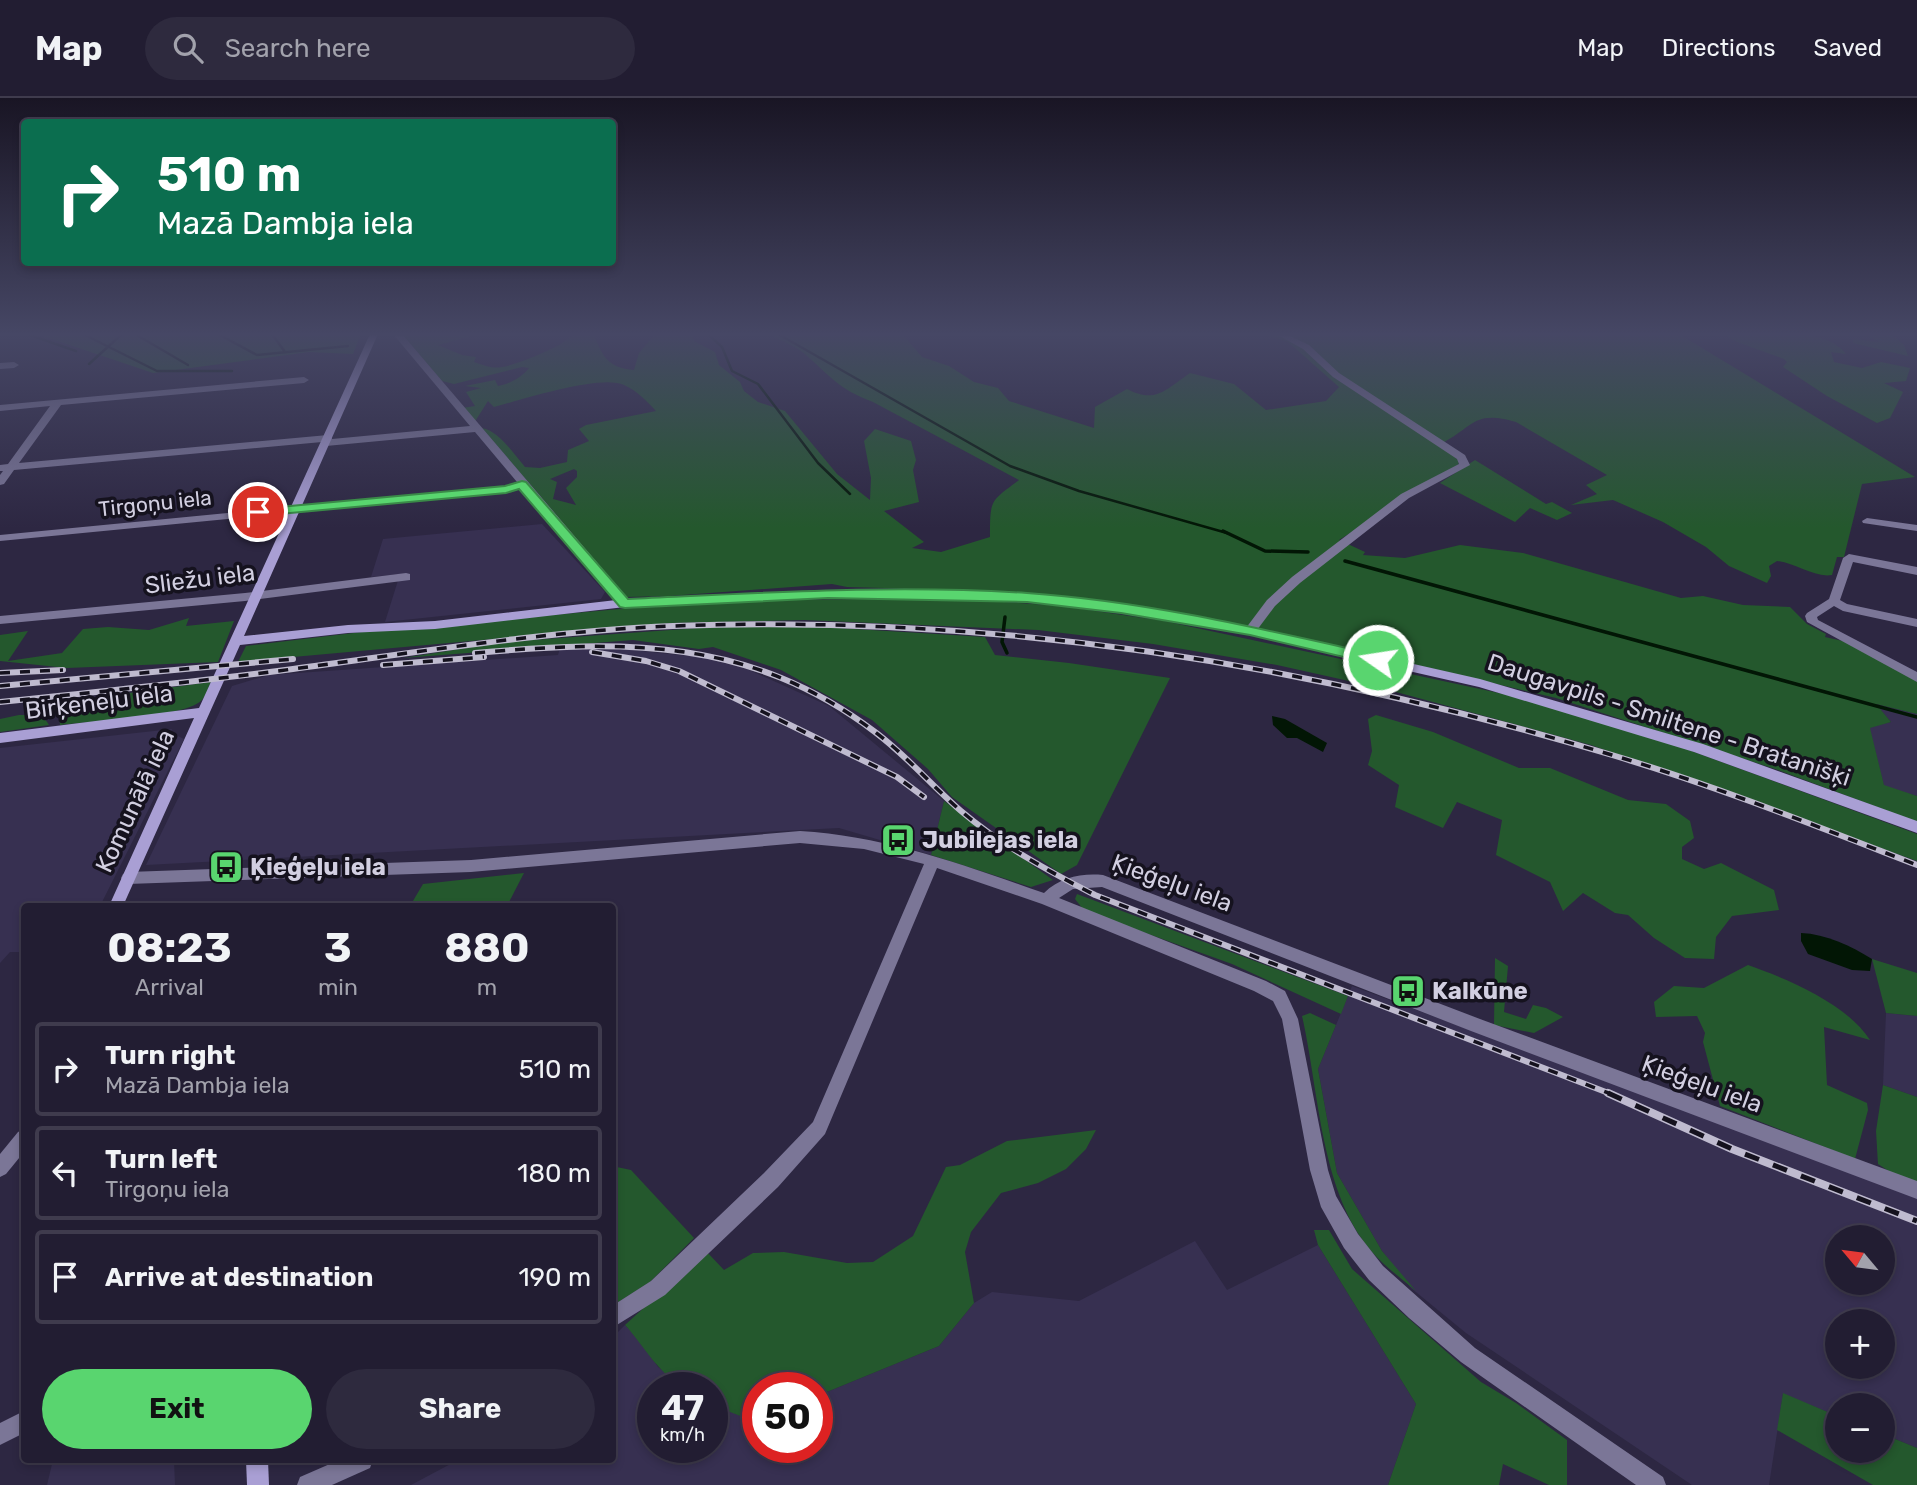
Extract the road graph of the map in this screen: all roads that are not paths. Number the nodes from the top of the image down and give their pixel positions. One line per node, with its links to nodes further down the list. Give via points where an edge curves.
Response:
1 (111, 399): 5 (street)
2 (346, 399): 8 (main road, Komunālā iela)
3 (450, 399): 7 (street)
4 (1372, 399): 23 (street, via 1461,457 1465,465 1405,496 1296,580)
5 (57, 404): 6 (street); 9 (street)
6 (0, 408)
7 (475, 429): 8 (street); 11 (street)
8 (327, 441): 9 (street); 12 (main road, Komunālā iela)
9 (5, 467): 10 (street)
10 (0, 482)
11 (522, 484): 12 (street, Tirgoņu iela); 20 (street)
12 (296, 509): 15 (street, Tirgoņu iela); 18 (main road, Komunālā iela)
13 (1867, 521): 14 (street)
14 (1917, 528)
15 (0, 538)
16 (1917, 570): 19 (street, via 1849,558)
17 (405, 577): 18 (street, Sliežu iela)
18 (258, 594): 21 (street, Sliežu iela); 24 (main road, Komunālā iela)
19 (1834, 601): 22 (street); 25 (street, via 1811,616 1813,622)
20 (625, 603): 23 (main road, Daugavpils - Smiltene - Bratanišķi, via 828,594 1003,597 1121,609); 24 (main road, Daugavpils - Smiltene - Bratanišķi)
21 (0, 620)
22 (1917, 623)
23 (1250, 631): 28 (main road, Daugavpils - Smiltene - Bratanišķi, via 1480,683 1592,714)
24 (237, 641): 26 (main road, Komunālā iela)
25 (1917, 678)
26 (204, 712): 27 (main road, Birķeneļu iela); 30 (main road, Komunālā iela)
27 (0, 738)
28 (1917, 827)
29 (933, 861): 30 (street, via 880,845 800,837 471,866); 31 (street); 36 (street, via 819,1128 658,1288)
30 (128, 878): 32 (main road, Komunālā iela)
31 (1047, 900): 35 (street, Ķieģeļu iela, via 1053,892 1082,878 1103,881); 43 (street, via 1279,996 1290,1019 1319,1170 1328,1200 1351,1241 1376,1273 1468,1355)
32 (117, 903)
33 (21, 1142): 34 (street)
34 (0, 1168)
35 (1917, 1190)
36 (616, 1315)
37 (21, 1424): 38 (street)
38 (0, 1434)
39 (257, 1463): 41 (main road)
40 (354, 1463): 42 (street)
41 (258, 1485)
42 (309, 1485)
43 (1655, 1485)

